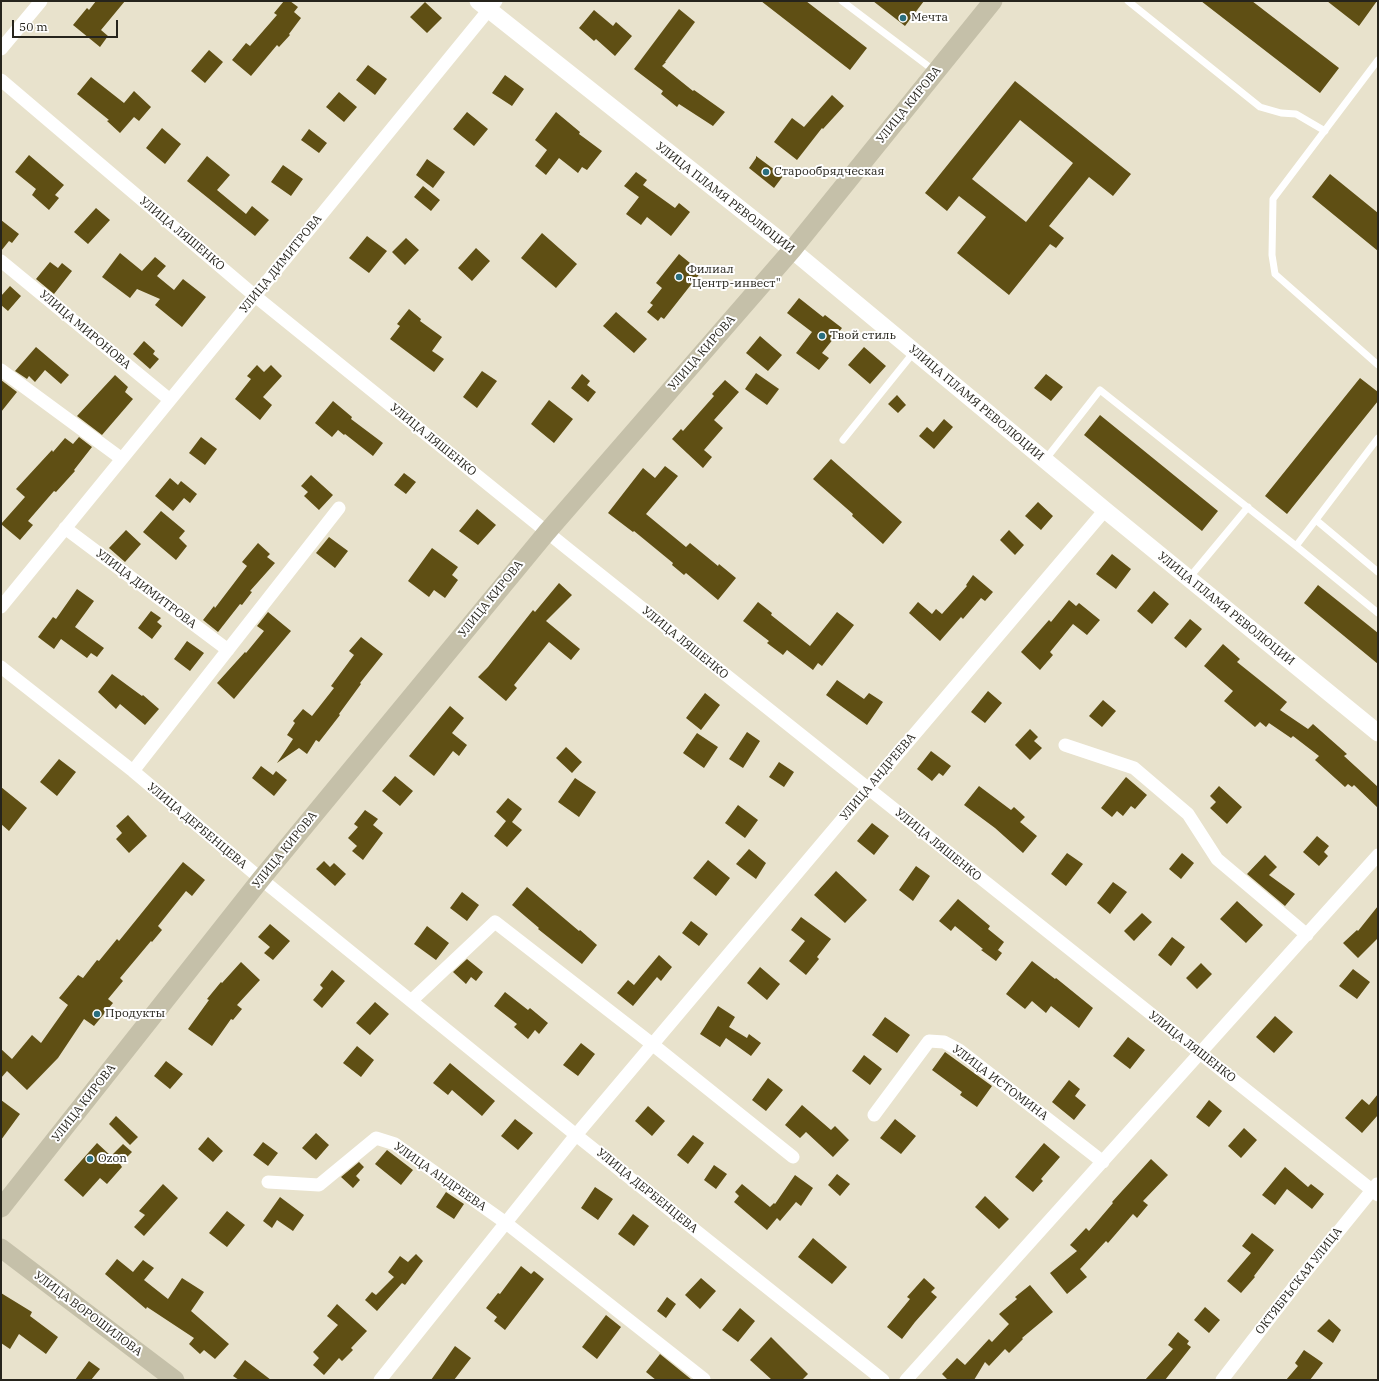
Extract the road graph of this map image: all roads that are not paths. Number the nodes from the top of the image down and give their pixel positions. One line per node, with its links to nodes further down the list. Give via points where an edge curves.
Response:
1 (41, 1): 6 (street)
2 (842, 1): 8 (lane)
3 (993, 1): 8 (main road, УЛИЦА КИРОВА)
4 (1128, 1): 10 (lane, via 1260,107 1296,114)
5 (488, 4): 11 (street, УЛИЦА ПЛАМЯ РЕВОЛЮЦИИ); 13 (street, УЛИЦА ДИМИТРОВА)
6 (1, 50)
7 (1378, 60): 10 (lane)
8 (936, 72): 11 (main road, УЛИЦА КИРОВА)
9 (1, 80): 13 (street, УЛИЦА ЛЯШЕНКО)
10 (1325, 131): 15 (lane, via 1273,199 1272,254 1275,274)
11 (792, 250): 14 (street, УЛИЦА ПЛАМЯ РЕВОЛЮЦИИ); 27 (main road, УЛИЦА КИРОВА)
12 (1, 261): 17 (street, УЛИЦА МИРОНОВА)
13 (255, 296): 17 (street, УЛИЦА ДИМИТРОВА); 27 (street, УЛИЦА ЛЯШЕНКО)
14 (914, 352): 19 (lane); 21 (street, УЛИЦА ПЛАМЯ РЕВОЛЮЦИИ)
15 (1378, 365)
16 (1, 370): 20 (street)
17 (170, 400): 20 (street, УЛИЦА ДИМИТРОВА)
18 (1378, 438): 25 (lane)
19 (843, 440)
20 (122, 459): 26 (street, УЛИЦА ДИМИТРОВА)
21 (1045, 460): 22 (lane, via 1100,390); 24 (street, УЛИЦА ПЛАМЯ РЕВОЛЮЦИИ)
22 (1248, 507): 28 (lane); 30 (lane)
23 (339, 508): 33 (street)
24 (1105, 510): 30 (street, УЛИЦА ПЛАМЯ РЕВОЛЮЦИИ); 38 (street, УЛИЦА АНДРЕЕВА)
25 (1316, 520): 28 (lane); 29 (lane)
26 (65, 528): 31 (street, УЛИЦА ДИМИТРОВА); 33 (street, УЛИЦА ДИМИТРОВА)
27 (547, 532): 38 (street, УЛИЦА ЛЯШЕНКО); 40 (main road, УЛИЦА КИРОВА)
28 (1296, 546): 32 (lane)
29 (1378, 572)
30 (1189, 579): 35 (street, УЛИЦА ПЛАМЯ РЕВОЛЮЦИИ)
31 (1, 607)
32 (1378, 613)
33 (228, 650): 37 (street)
34 (1, 667): 37 (street, УЛИЦА ДЕРБЕНЦЕВА)
35 (1378, 733)
36 (1065, 745): 41 (street, via 1134,768 1188,814 1217,859)
37 (133, 771): 40 (street, УЛИЦА ДЕРБЕНЦЕВА)
38 (868, 789): 43 (street, УЛИЦА АНДРЕЕВА); 44 (street, УЛИЦА ЛЯШЕНКО)
39 (1378, 855): 41 (street)
40 (261, 879): 42 (street, УЛИЦА ДЕРБЕНЦЕВА); 51 (main road, УЛИЦА КИРОВА)
41 (1307, 935): 44 (street)
42 (411, 1001): 43 (street, via 495,922); 46 (street, УЛИЦА ДЕРБЕНЦЕВА)
43 (652, 1044): 46 (street, УЛИЦА АНДРЕЕВА); 47 (street)
44 (1200, 1054): 48 (street); 50 (street, УЛИЦА ЛЯШЕНКО)
45 (874, 1115): 48 (street, УЛИЦА ИСТОМИНА, via 930,1041 944,1042 959,1050)
46 (576, 1135): 52 (street, УЛИЦА АНДРЕЕВА); 57 (street, УЛИЦА ДЕРБЕНЦЕВА)
47 (793, 1157)
48 (1103, 1162): 58 (street)
49 (268, 1182): 52 (street, УЛИЦА АНДРЕЕВА, via 319,1185 376,1138 396,1144)
50 (1376, 1190): 59 (street, ОКТЯБРЬСКАЯ УЛИЦА, via 1300,1278)
51 (1, 1208)
52 (506, 1223): 54 (street, УЛИЦА АНДРЕЕВА); 56 (street, УЛИЦА АНДРЕЕВА)
53 (1, 1248): 55 (main road, УЛИЦА ВОРОШИЛОВА)
54 (704, 1379)
55 (175, 1380)
56 (380, 1380)
57 (883, 1380)
58 (906, 1380)
59 (1222, 1380)

